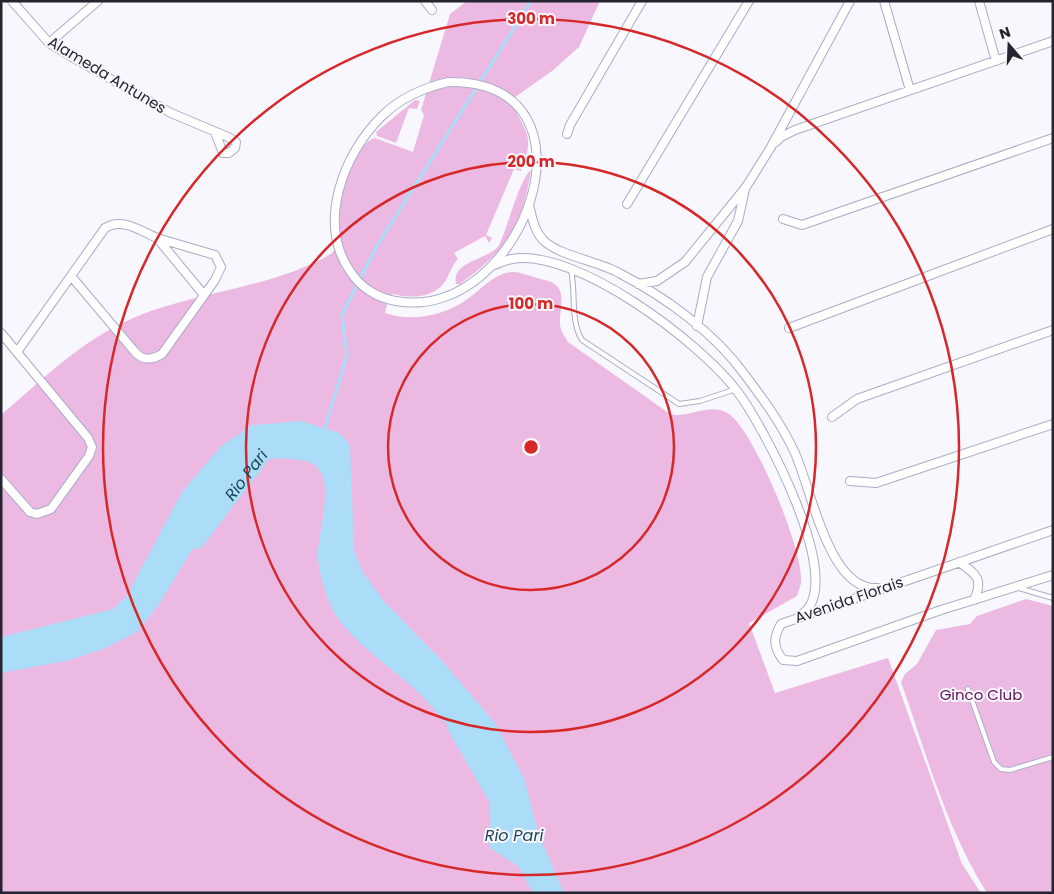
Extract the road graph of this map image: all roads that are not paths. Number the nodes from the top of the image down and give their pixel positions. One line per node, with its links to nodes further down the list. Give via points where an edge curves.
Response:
1 (12, 1): 11 (street, Alameda Antunes)
2 (98, 1): 11 (street)
3 (425, 1): 9 (street)
4 (642, 1): 15 (street)
5 (749, 1): 19 (street)
6 (850, 1): 17 (street)
7 (884, 1): 13 (street)
8 (978, 1): 12 (street)
9 (432, 10)
10 (1053, 41): 12 (street)
11 (50, 43): 14 (street, Alameda Antunes, via 171,113)
12 (996, 61): 13 (street)
13 (910, 90): 17 (street, via 795,130)
14 (215, 132)
15 (567, 134)
16 (1053, 138): 21 (street, via 802,225)
17 (771, 146): 18 (street)
18 (746, 187): 27 (street, via 685,262 657,280); 29 (street, via 738,221 707,277)
19 (627, 204)
20 (529, 205): 24 (street, via 521,225); 24 (street, via 537,170 533,136 517,105 506,95 476,82 440,84 399,102 381,117 350,159 340,185 335,227 344,262 361,284 381,297 395,301 428,301 459,291); 27 (street, via 534,224 544,241 619,272)
21 (783, 219)
22 (1053, 229): 30 (street)
23 (158, 238): 26 (street, via 118,222 105,228); 28 (street); 28 (street, via 215,255 220,262 220,272)
24 (492, 265): 25 (street, via 524,259)
25 (572, 270): 34 (street, via 621,293 650,312 702,353); 34 (lane, via 576,325 582,340 679,404)
26 (71, 276): 28 (street, via 134,352 145,359 162,354); 33 (street)
27 (638, 284): 29 (street)
28 (204, 295)
29 (697, 326): 42 (street, via 736,364 779,422 804,474 837,564 852,580 872,589)
30 (789, 328)
31 (1053, 330): 35 (street, via 857,400)
32 (1, 333): 33 (street)
33 (17, 352): 37 (street, via 88,438 92,448 51,509 43,513 27,510)
34 (736, 390): 46 (street, via 755,417 788,481 810,545 816,589 808,610)
35 (832, 417)
36 (1053, 424): 38 (street, via 876,483)
37 (1, 479)
38 (850, 481)
39 (1053, 530): 40 (street, Avenida Florais)
40 (959, 562): 42 (street, Avenida Florais); 45 (street, via 975,574 978,581 979,590)
41 (1053, 575): 43 (street, Avenida Florais)
42 (885, 588): 46 (street, Avenida Florais)
43 (1016, 588): 44 (lane); 45 (street, Avenida Florais)
44 (1053, 598)
45 (974, 600): 46 (street, Avenida Florais, via 797,661 783,660 775,645 775,635 781,624)
46 (794, 619)
47 (968, 689): 48 (lane, via 994,762 1001,770)
48 (1053, 757)

